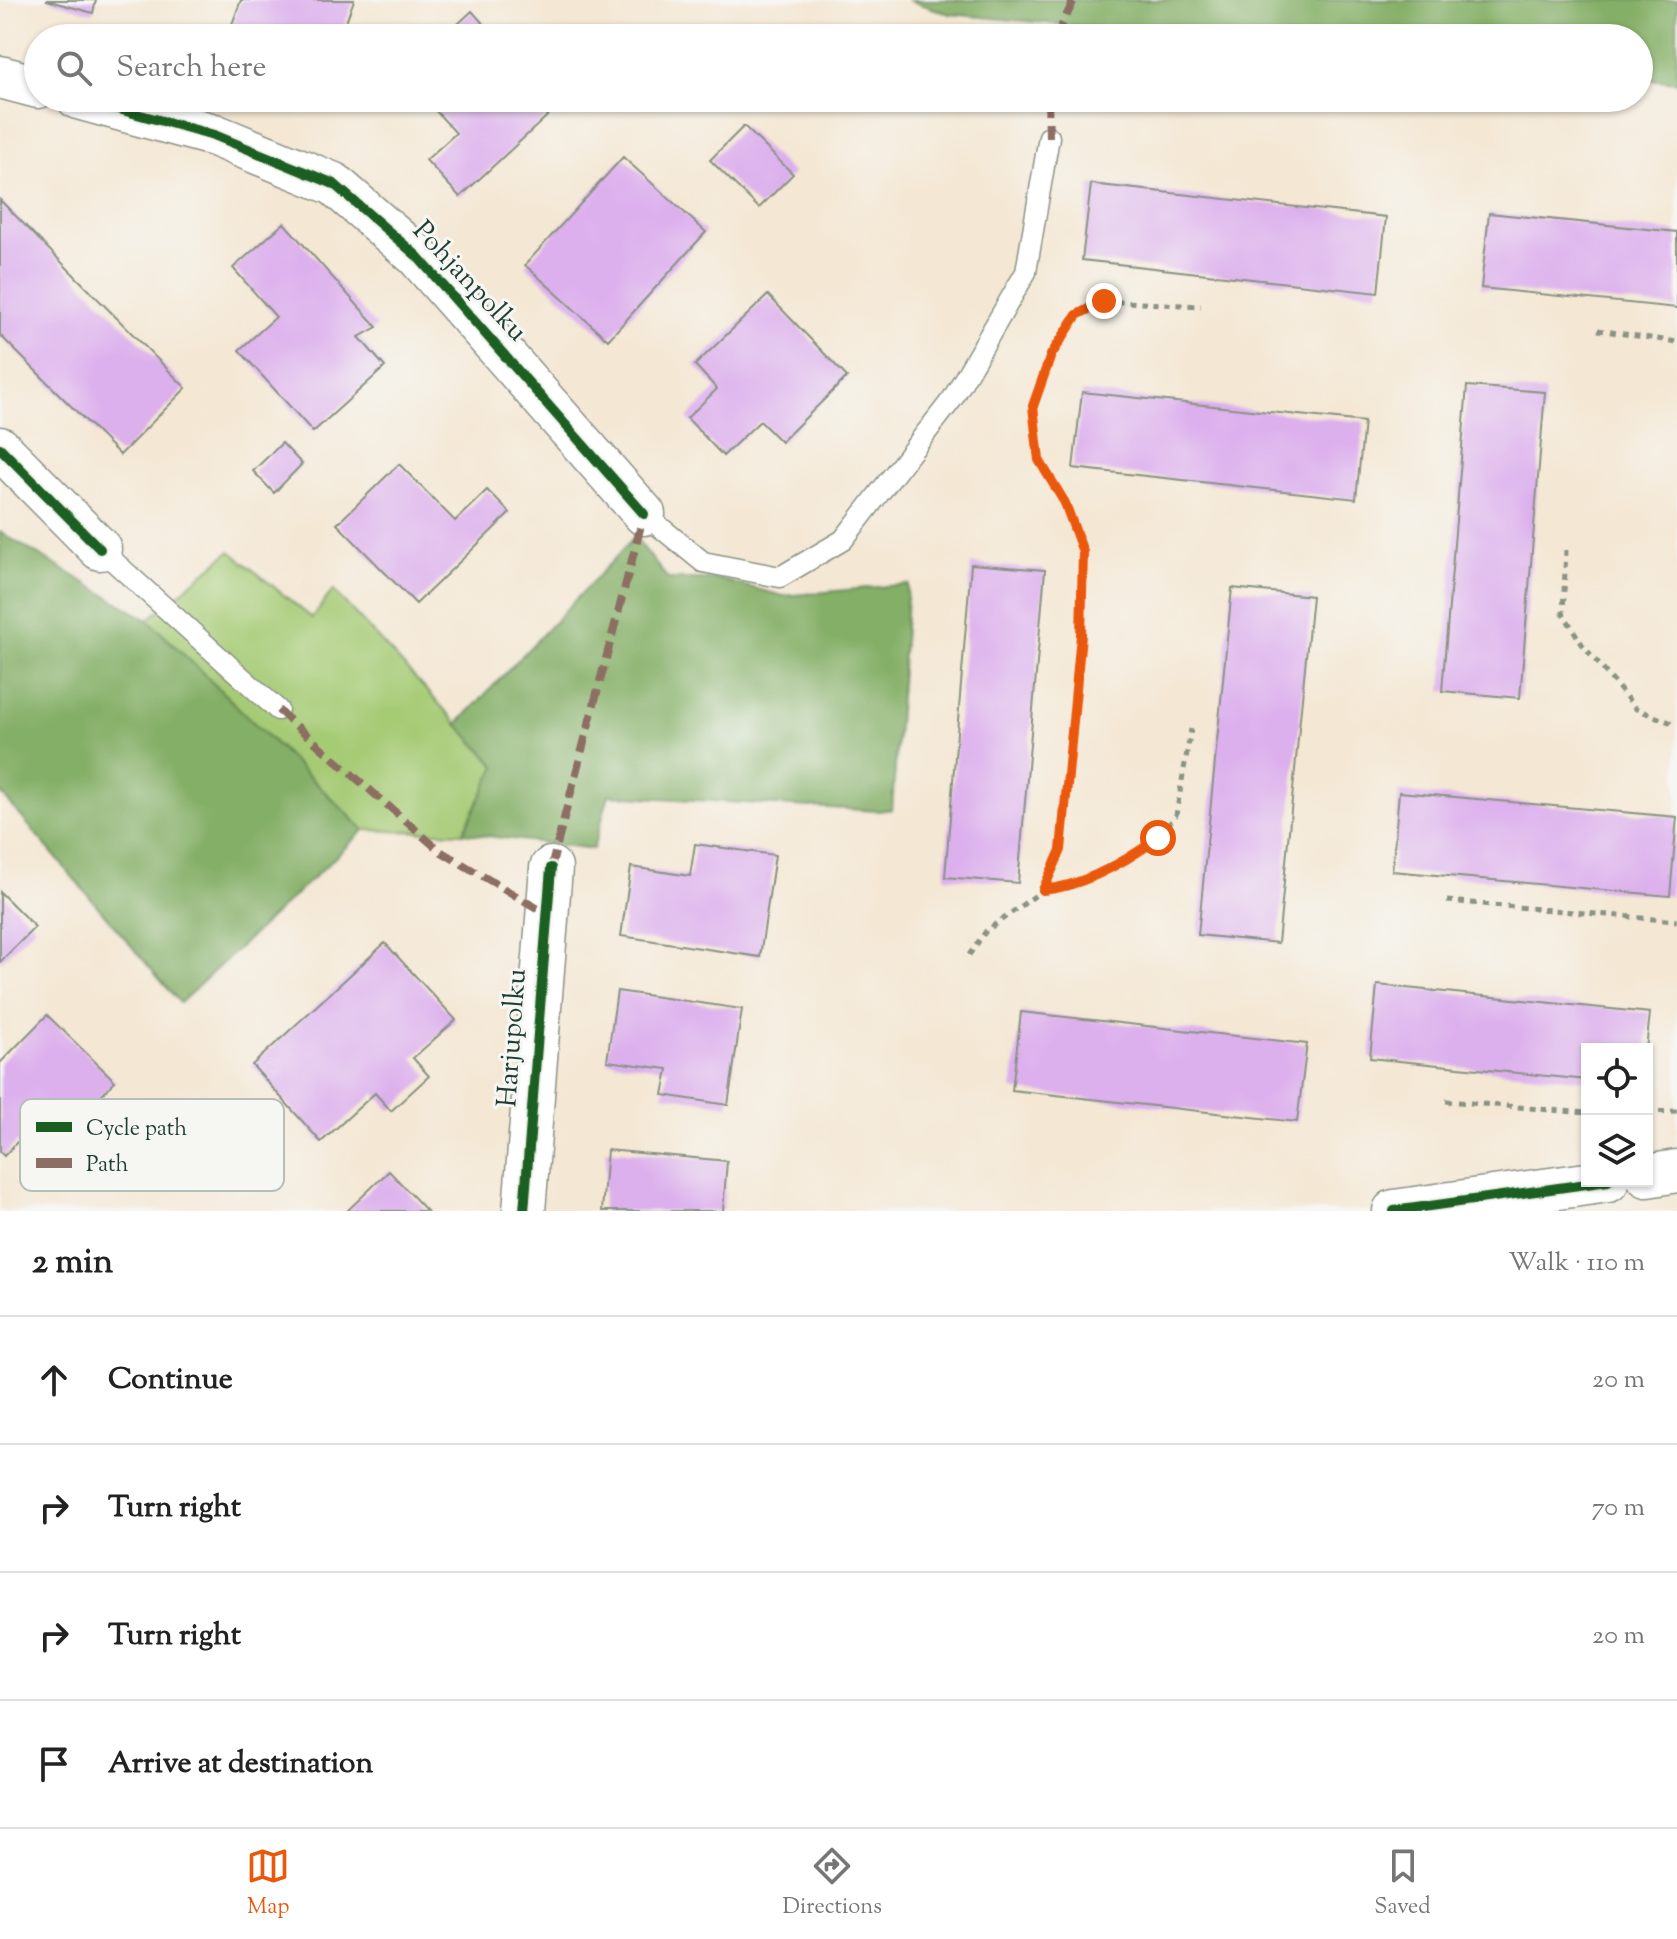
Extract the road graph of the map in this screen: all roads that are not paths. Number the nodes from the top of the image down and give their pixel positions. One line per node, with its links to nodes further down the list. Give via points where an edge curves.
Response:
1 (0, 77): 2 (street)
2 (24, 83)
3 (129, 112): 6 (street, Pohjanpolku, via 214,135 334,184 417,256)
4 (1049, 137): 6 (lane, via 1026,272 953,398 843,540 780,577 703,562)
5 (0, 448): 7 (street)
6 (644, 514)
7 (100, 549): 8 (lane)
8 (278, 710)
9 (551, 868): 13 (street, Harjupolku)
10 (1677, 1171): 11 (street)
11 (1653, 1175)
12 (1581, 1185): 14 (street)
13 (524, 1211)
14 (1394, 1211)

